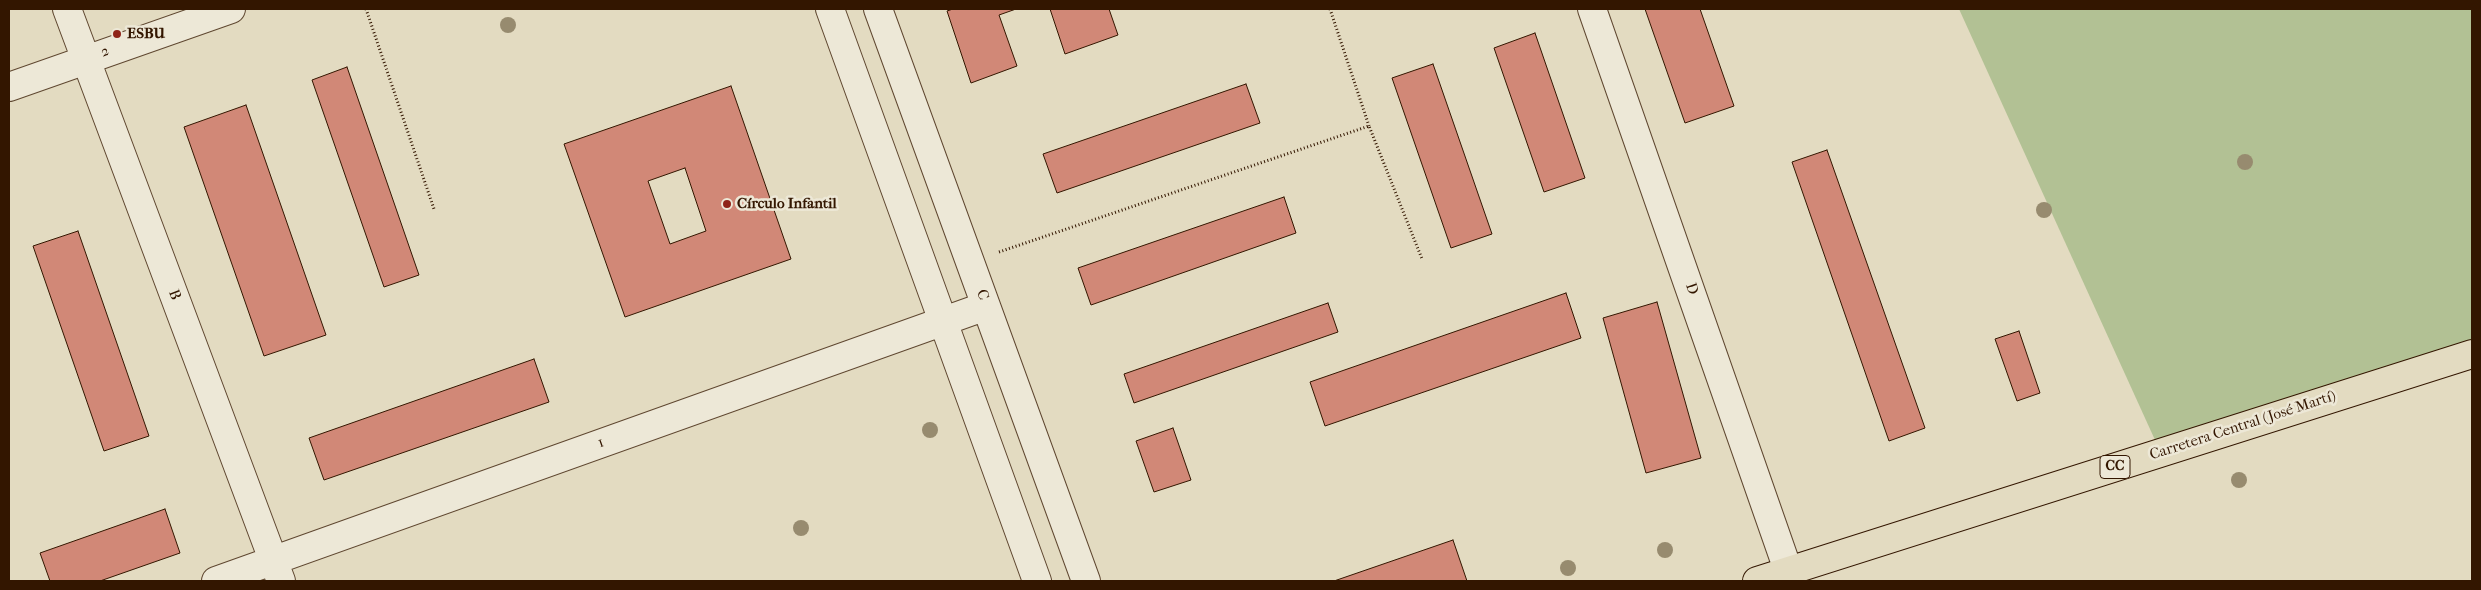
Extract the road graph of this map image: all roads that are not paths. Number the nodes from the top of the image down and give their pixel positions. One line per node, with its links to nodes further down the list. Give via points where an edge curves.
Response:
1 (67, 9): 6 (street, B)
2 (231, 9): 6 (street, 2)
3 (830, 9): 9 (street)
4 (878, 9): 8 (street, C)
5 (1592, 9): 11 (street, D)
6 (85, 59): 7 (street, 2); 12 (street, B)
7 (9, 87)
8 (986, 306): 9 (street, 1); 15 (street, C)
9 (943, 320): 12 (street, 1); 14 (street)
10 (2472, 354): 11 (highway, Carretera Central (José Martí) / CC)
11 (1788, 570): 16 (highway, Carretera Central (José Martí) / CC)
12 (278, 571): 13 (street, 1)
13 (216, 581)
14 (1037, 581)
15 (1086, 581)
16 (1757, 581)

